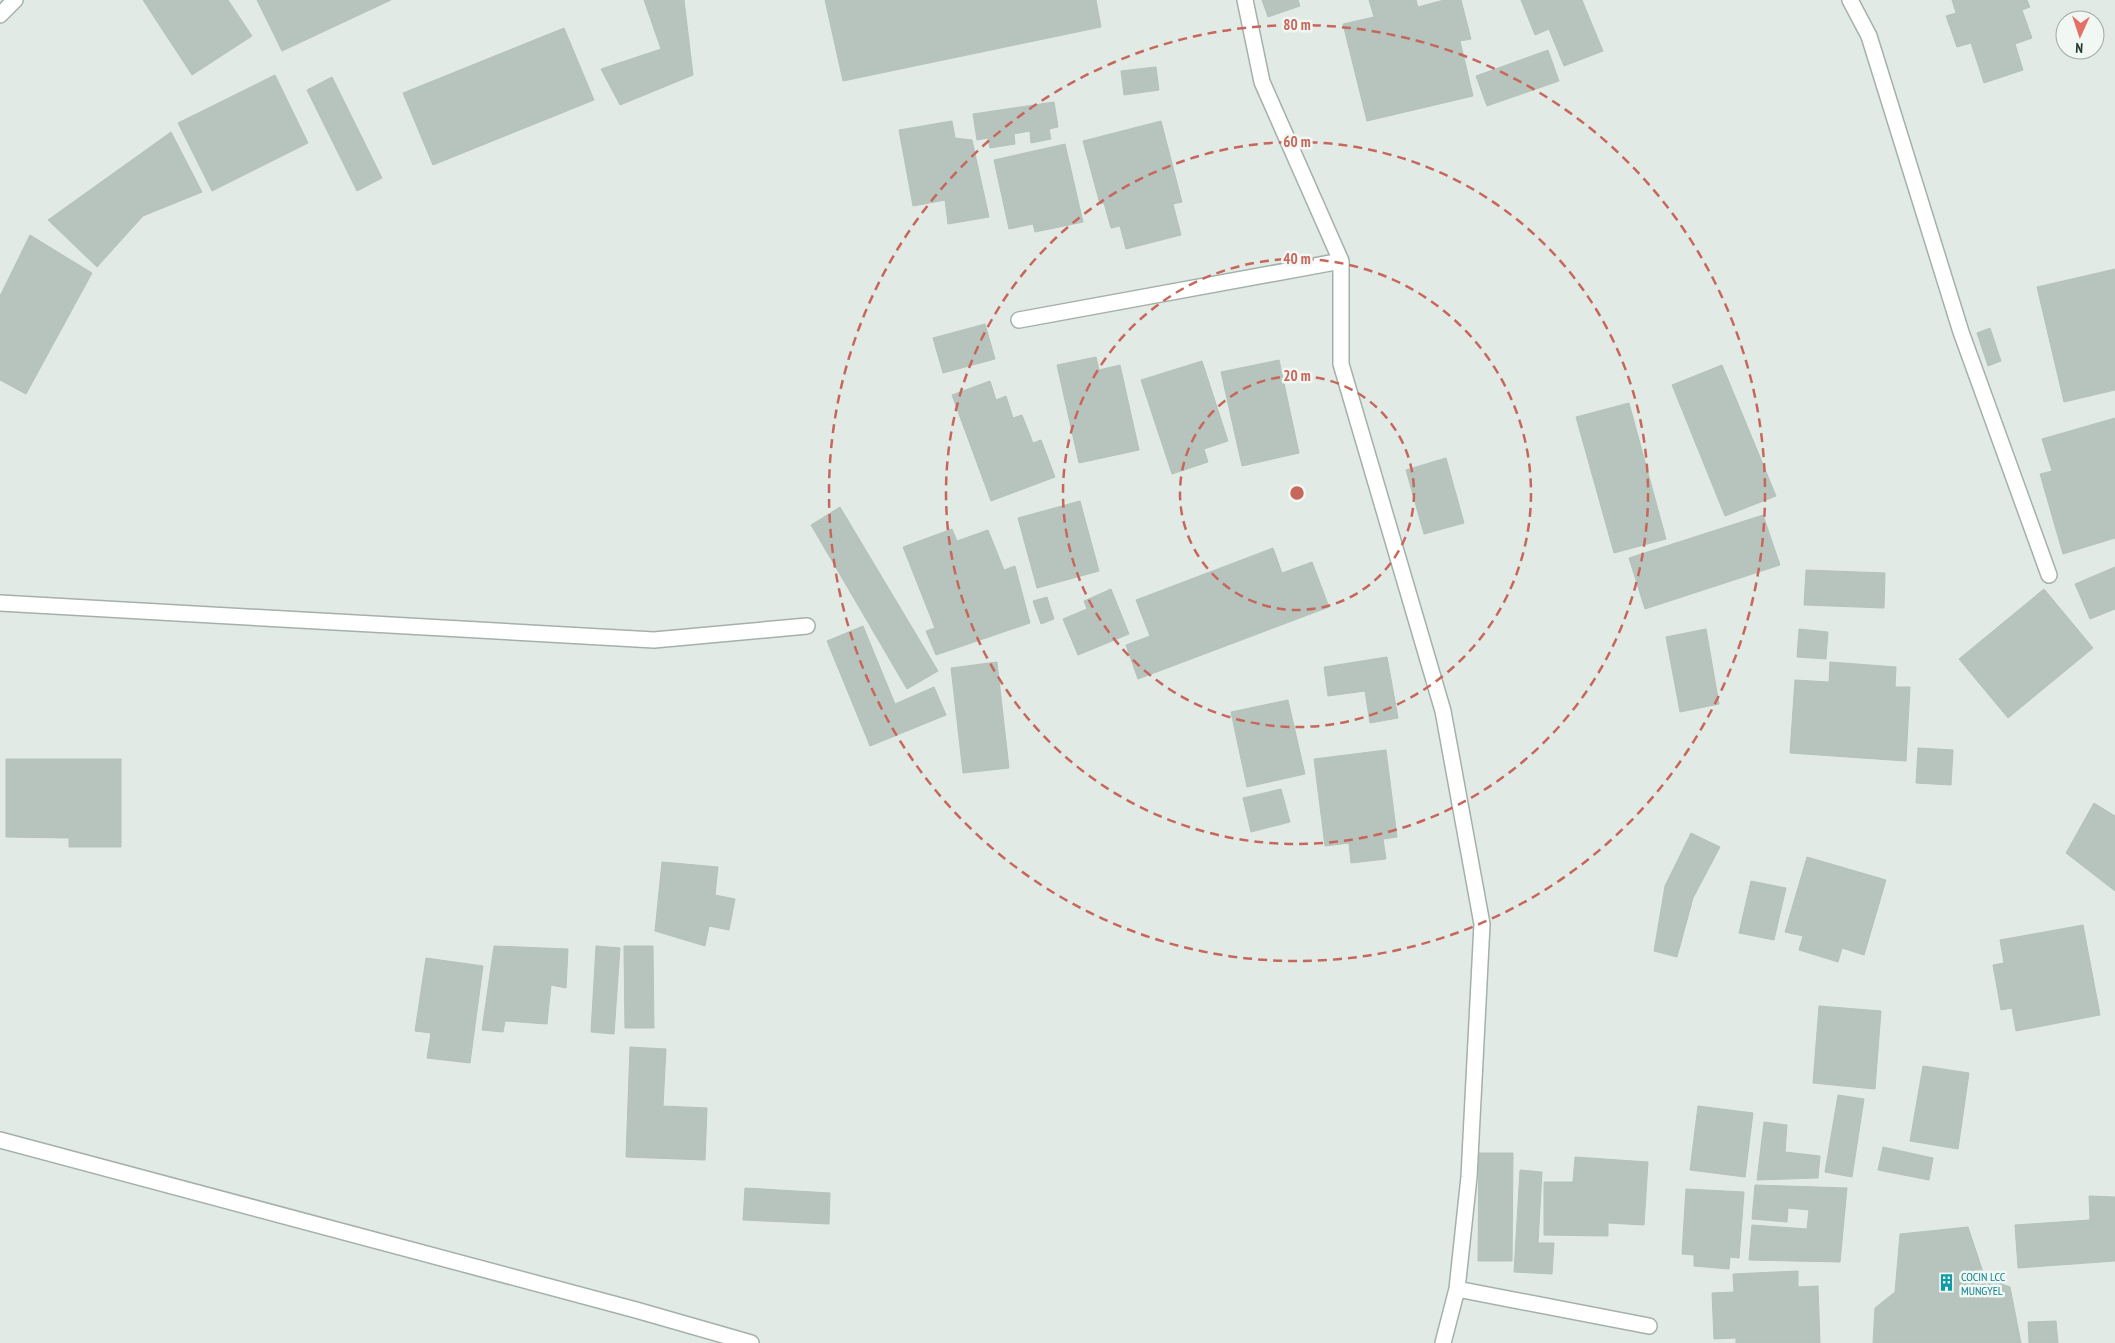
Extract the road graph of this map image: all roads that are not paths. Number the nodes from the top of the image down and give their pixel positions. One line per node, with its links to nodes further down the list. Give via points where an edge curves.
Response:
1 (15, 0): 4 (street)
2 (1245, 0): 5 (street, via 1262,82)
3 (1850, 0): 7 (street, via 1869,36 1960,332)
4 (0, 15)
5 (1341, 261): 6 (street); 11 (street, via 1342,364 1443,711 1482,924 1469,1177)
6 (1019, 320)
7 (2049, 575)
8 (0, 604): 9 (street, via 654,640)
9 (807, 626)
10 (0, 1140): 13 (street)
11 (1457, 1289): 12 (street); 14 (street)
12 (1649, 1326)
13 (751, 1343)
14 (1443, 1343)

